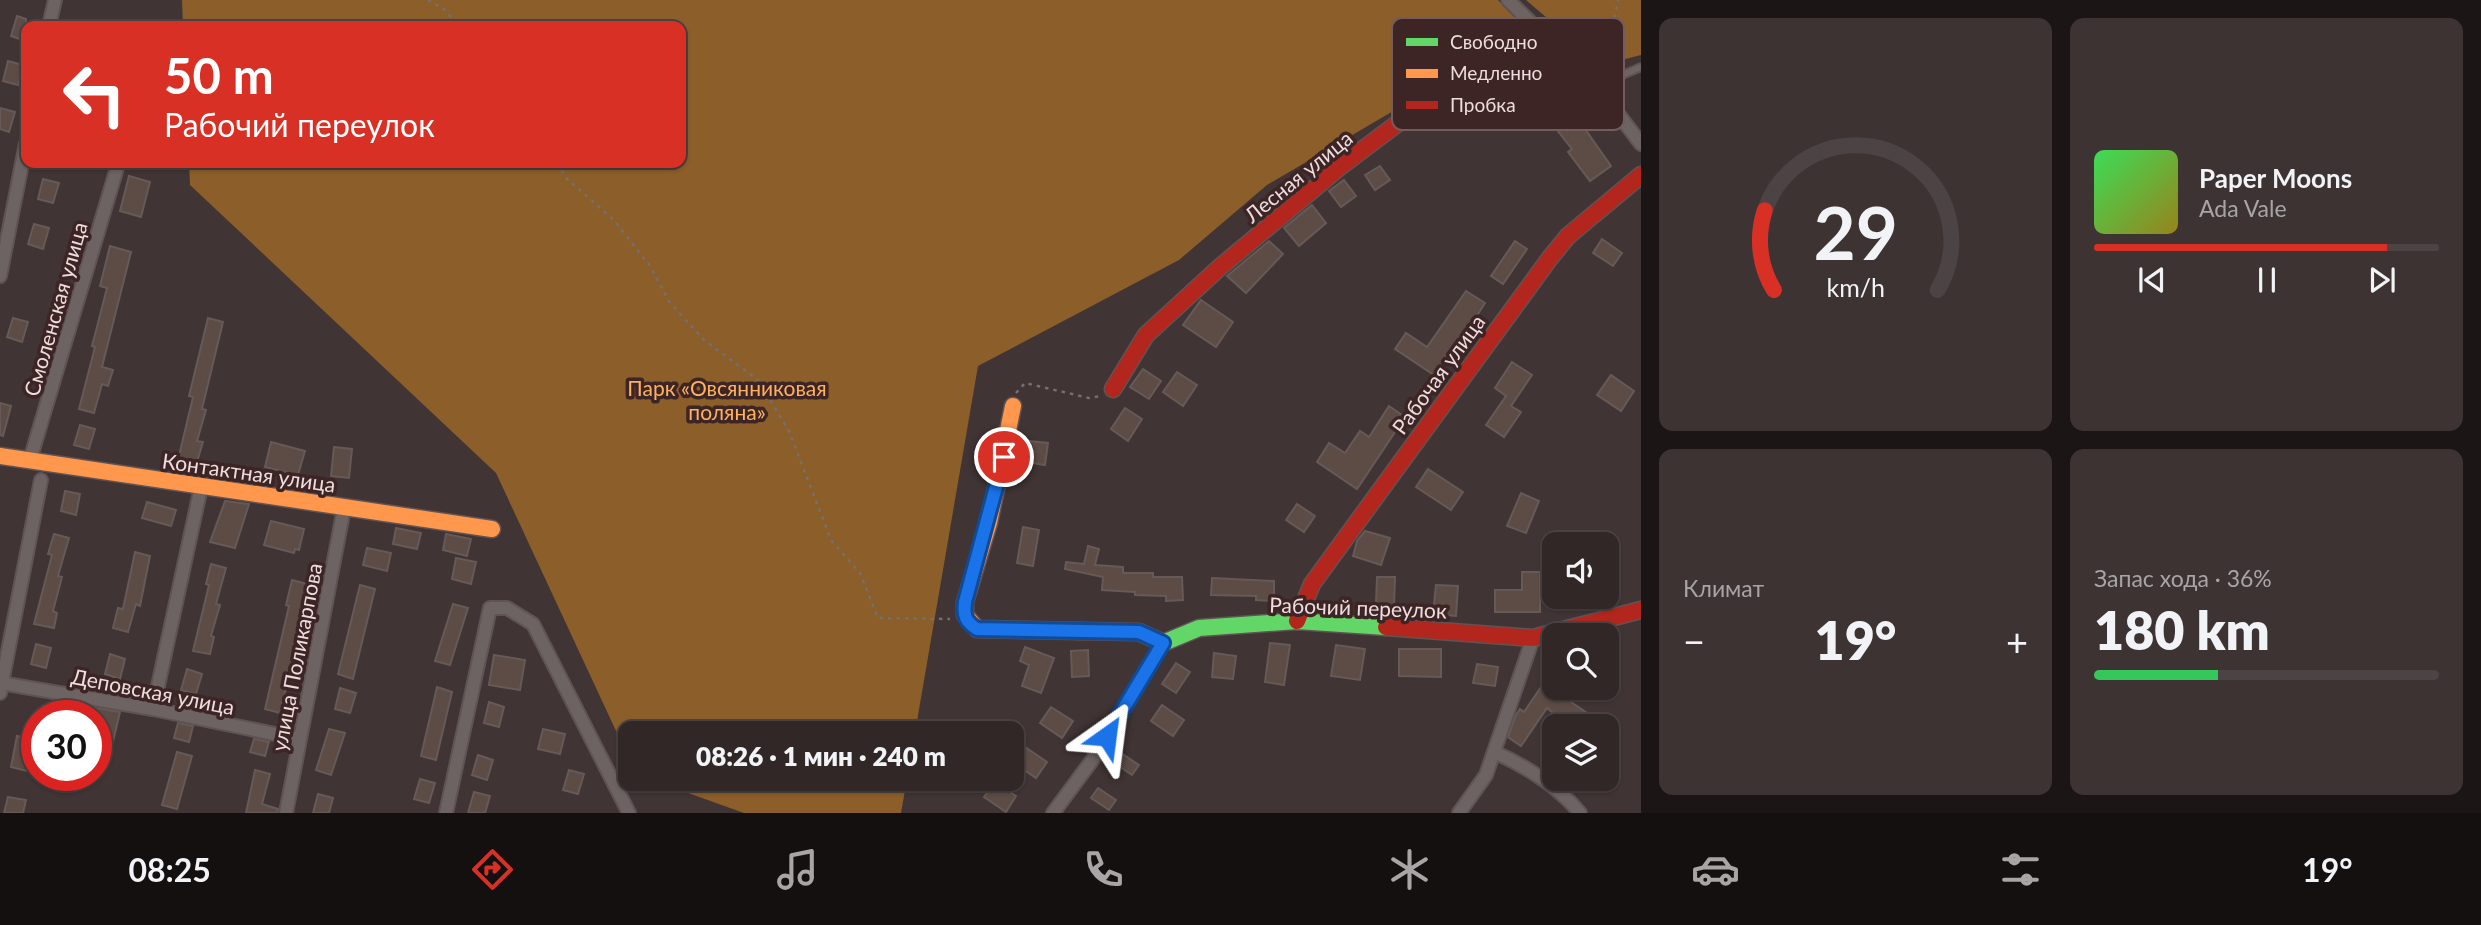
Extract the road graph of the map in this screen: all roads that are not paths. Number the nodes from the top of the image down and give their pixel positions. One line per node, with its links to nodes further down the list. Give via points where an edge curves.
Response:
1 (55, 0): 4 (street)
2 (1508, 0): 3 (street)
3 (1527, 18)
4 (50, 21)
5 (1641, 67): 6 (lane)
6 (1624, 75)
7 (1624, 122): 9 (street)
8 (1392, 128): 14 (street, Лесная улица, via 1229,259 1146,335)
9 (1641, 144)
10 (21, 168): 13 (street)
11 (117, 168): 17 (street, Смоленская улица)
12 (1641, 175): 23 (street, Рабочая улица, via 1568,236 1549,258 1312,584)
13 (0, 276)
14 (1114, 388)
15 (1013, 406): 25 (street, via 989,523 965,602 964,613 972,626 1139,632)
16 (0, 456): 17 (street, Контактная улица)
17 (30, 460): 19 (street, Контактная улица)
18 (41, 481): 26 (street)
19 (201, 487): 20 (street, Контактная улица); 27 (street)
20 (344, 508): 21 (street, Контактная улица); 28 (street, улица Поликарпова)
21 (492, 528)
22 (1641, 610): 24 (street, Рабочий переулок)
23 (1297, 621): 24 (street, Рабочий переулок); 25 (street, Рабочий переулок, via 1199,628)
24 (1533, 638): 29 (street)
25 (1163, 643): 33 (street, via 1093,759)
26 (1, 686): 27 (street, Деповская улица)
27 (153, 709): 28 (street, Деповская улица)
28 (299, 739): 30 (street, улица Поликарпова)
29 (1494, 752): 34 (street, via 1486,775); 35 (street, via 1518,762)
30 (286, 813)
31 (446, 813): 32 (street, via 490,608 507,608 533,624)
32 (629, 813)
33 (1053, 813)
34 (1459, 813)
35 (1580, 813)

